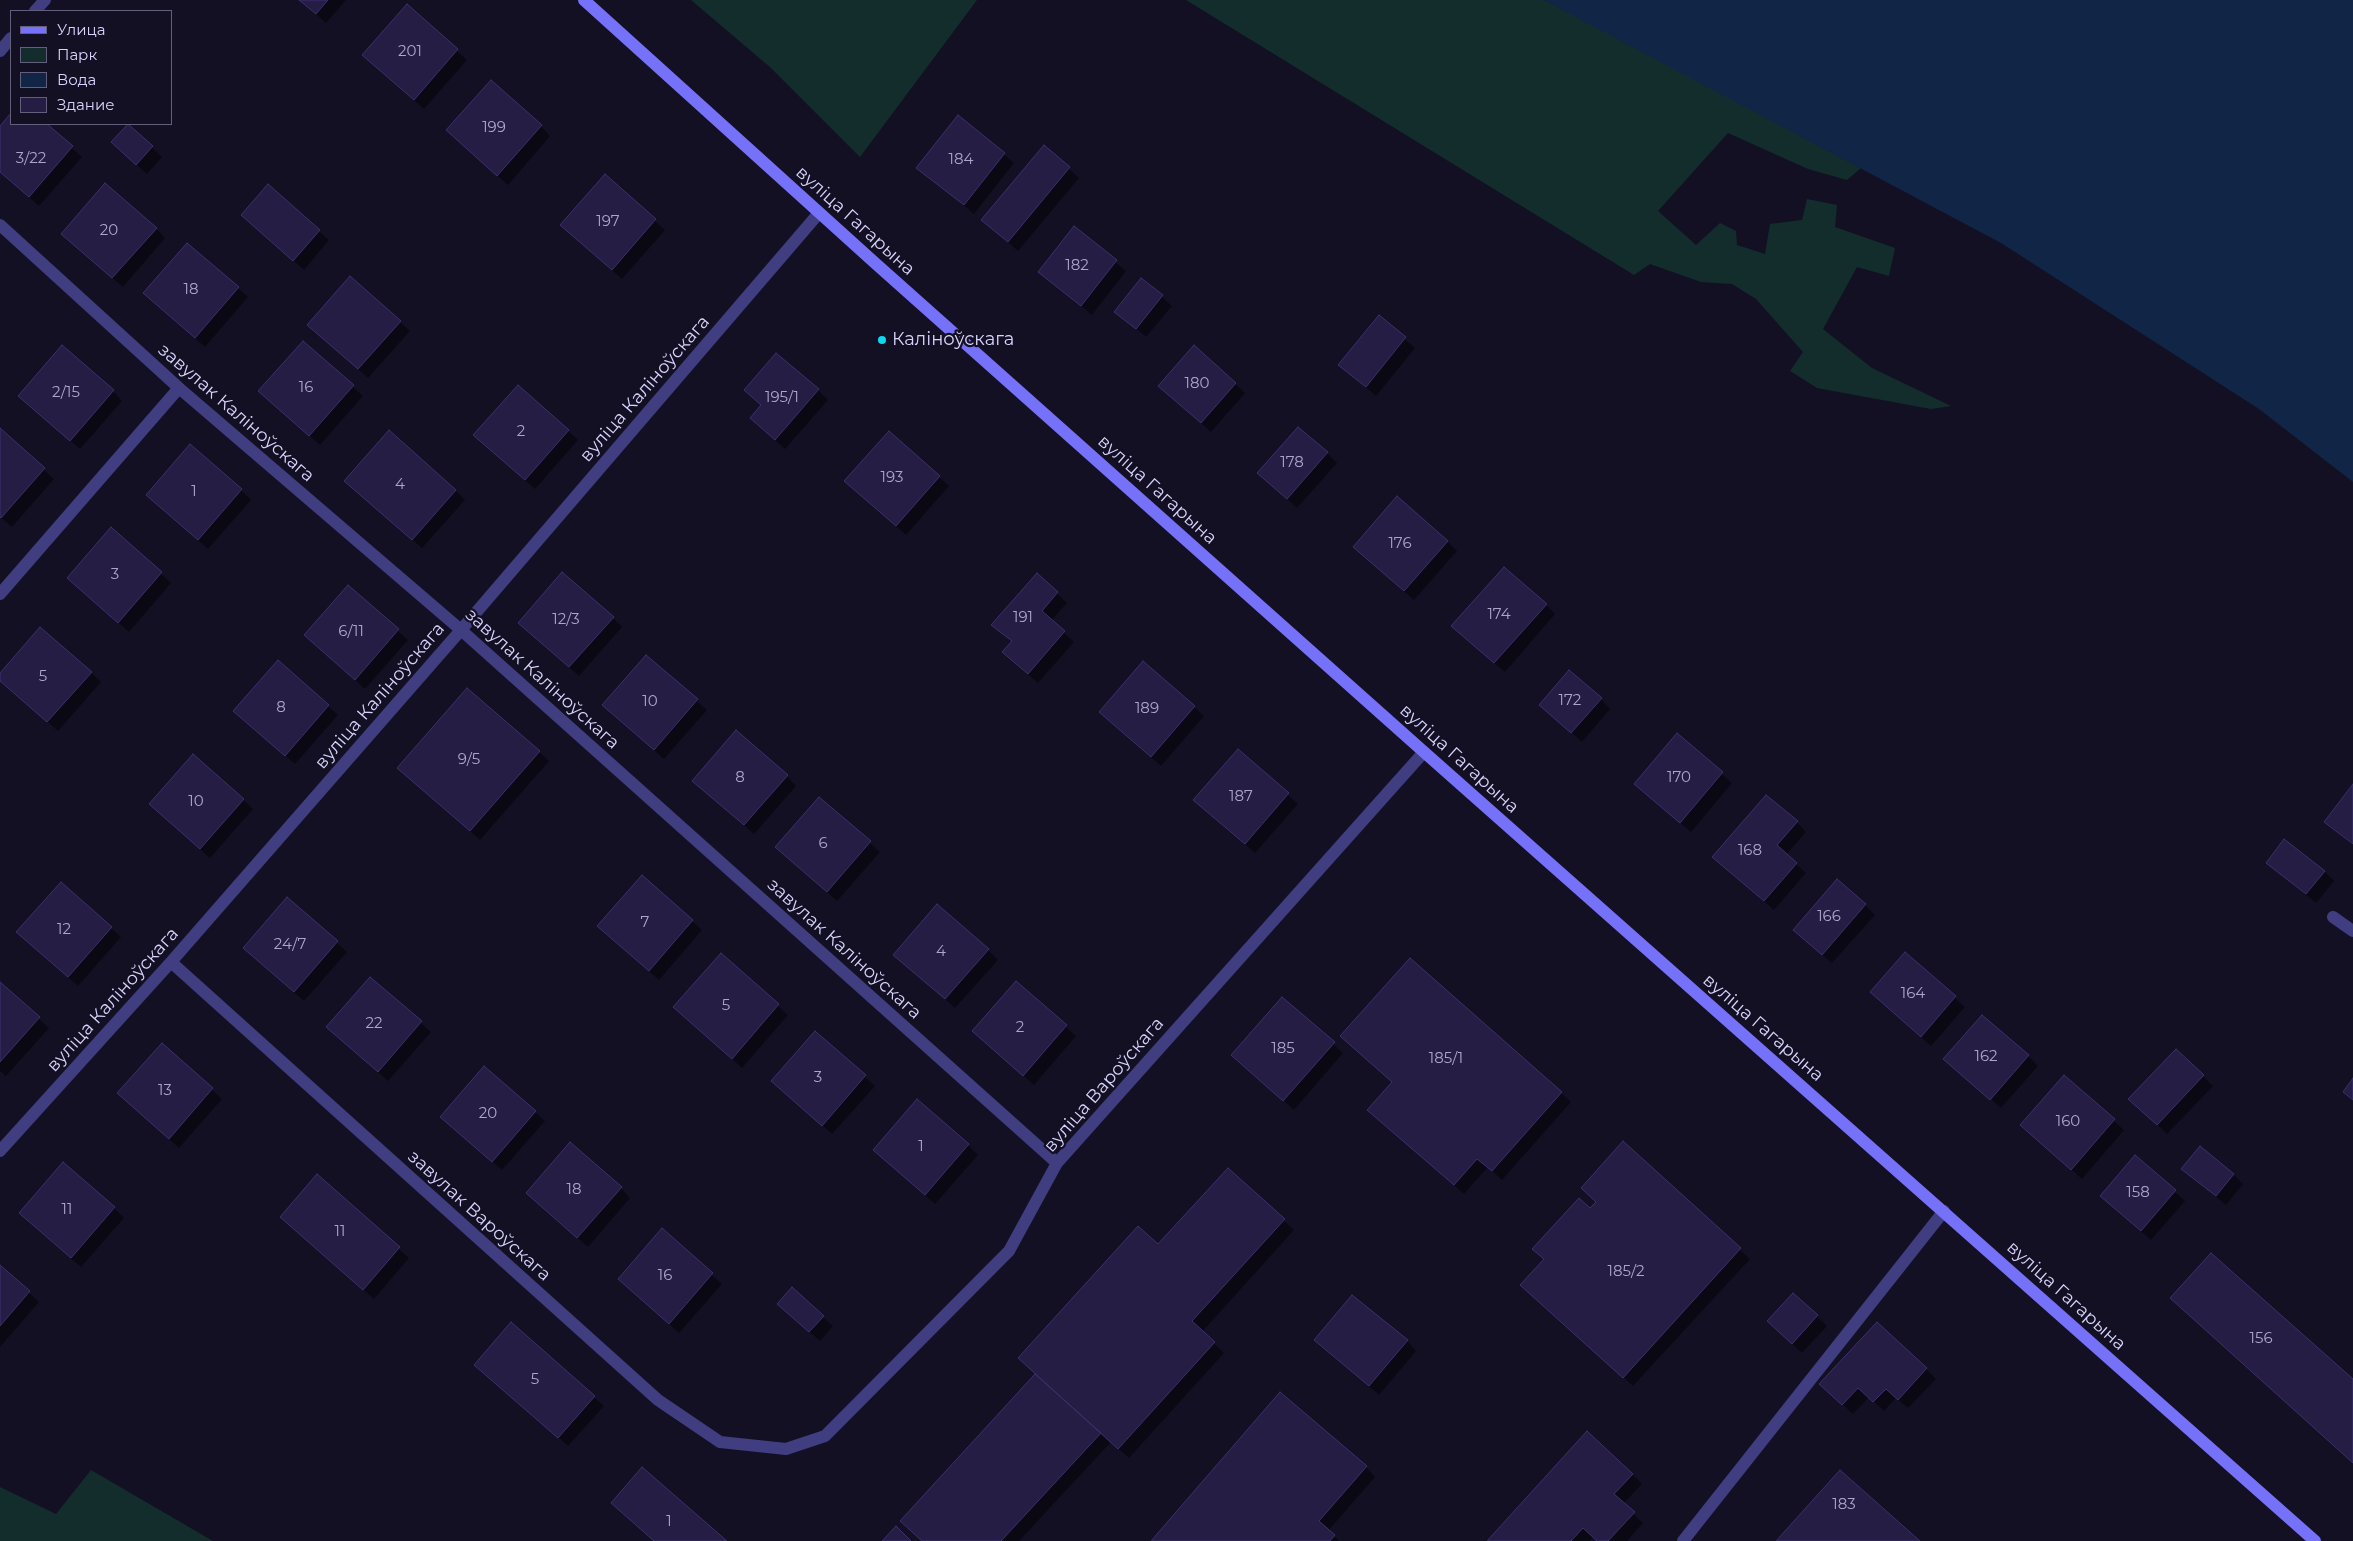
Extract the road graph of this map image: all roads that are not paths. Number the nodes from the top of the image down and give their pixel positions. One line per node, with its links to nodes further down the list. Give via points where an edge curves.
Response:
1 (45, 0): 3 (street)
2 (584, 0): 6 (main road, вуліца Гагарына)
3 (36, 10)
4 (10, 39): 5 (street)
5 (0, 51)
6 (820, 213): 10 (street, вуліца Каліноўскага); 11 (main road, вуліца Гагарына)
7 (0, 225): 8 (street, завулак Каліноўскага)
8 (178, 388): 9 (street); 10 (street, завулак Каліноўскага)
9 (0, 594)
10 (461, 630): 14 (street, вуліца Каліноўскага); 16 (street, завулак Каліноўскага)
11 (1424, 752): 16 (street, вуліца Вароўскага); 17 (main road, вуліца Гагарына)
12 (2333, 918): 13 (street)
13 (2353, 931)
14 (171, 962): 15 (street, вуліца Каліноўскага); 18 (street, завулак Вароўскага, via 658,1400 720,1442)
15 (0, 1151)
16 (1057, 1163): 18 (street, вуліца Вароўскага, via 1009,1251 825,1436)
17 (1944, 1212): 19 (street); 20 (main road, вуліца Гагарына)
18 (786, 1449)
19 (1683, 1541)
20 (2315, 1541)

